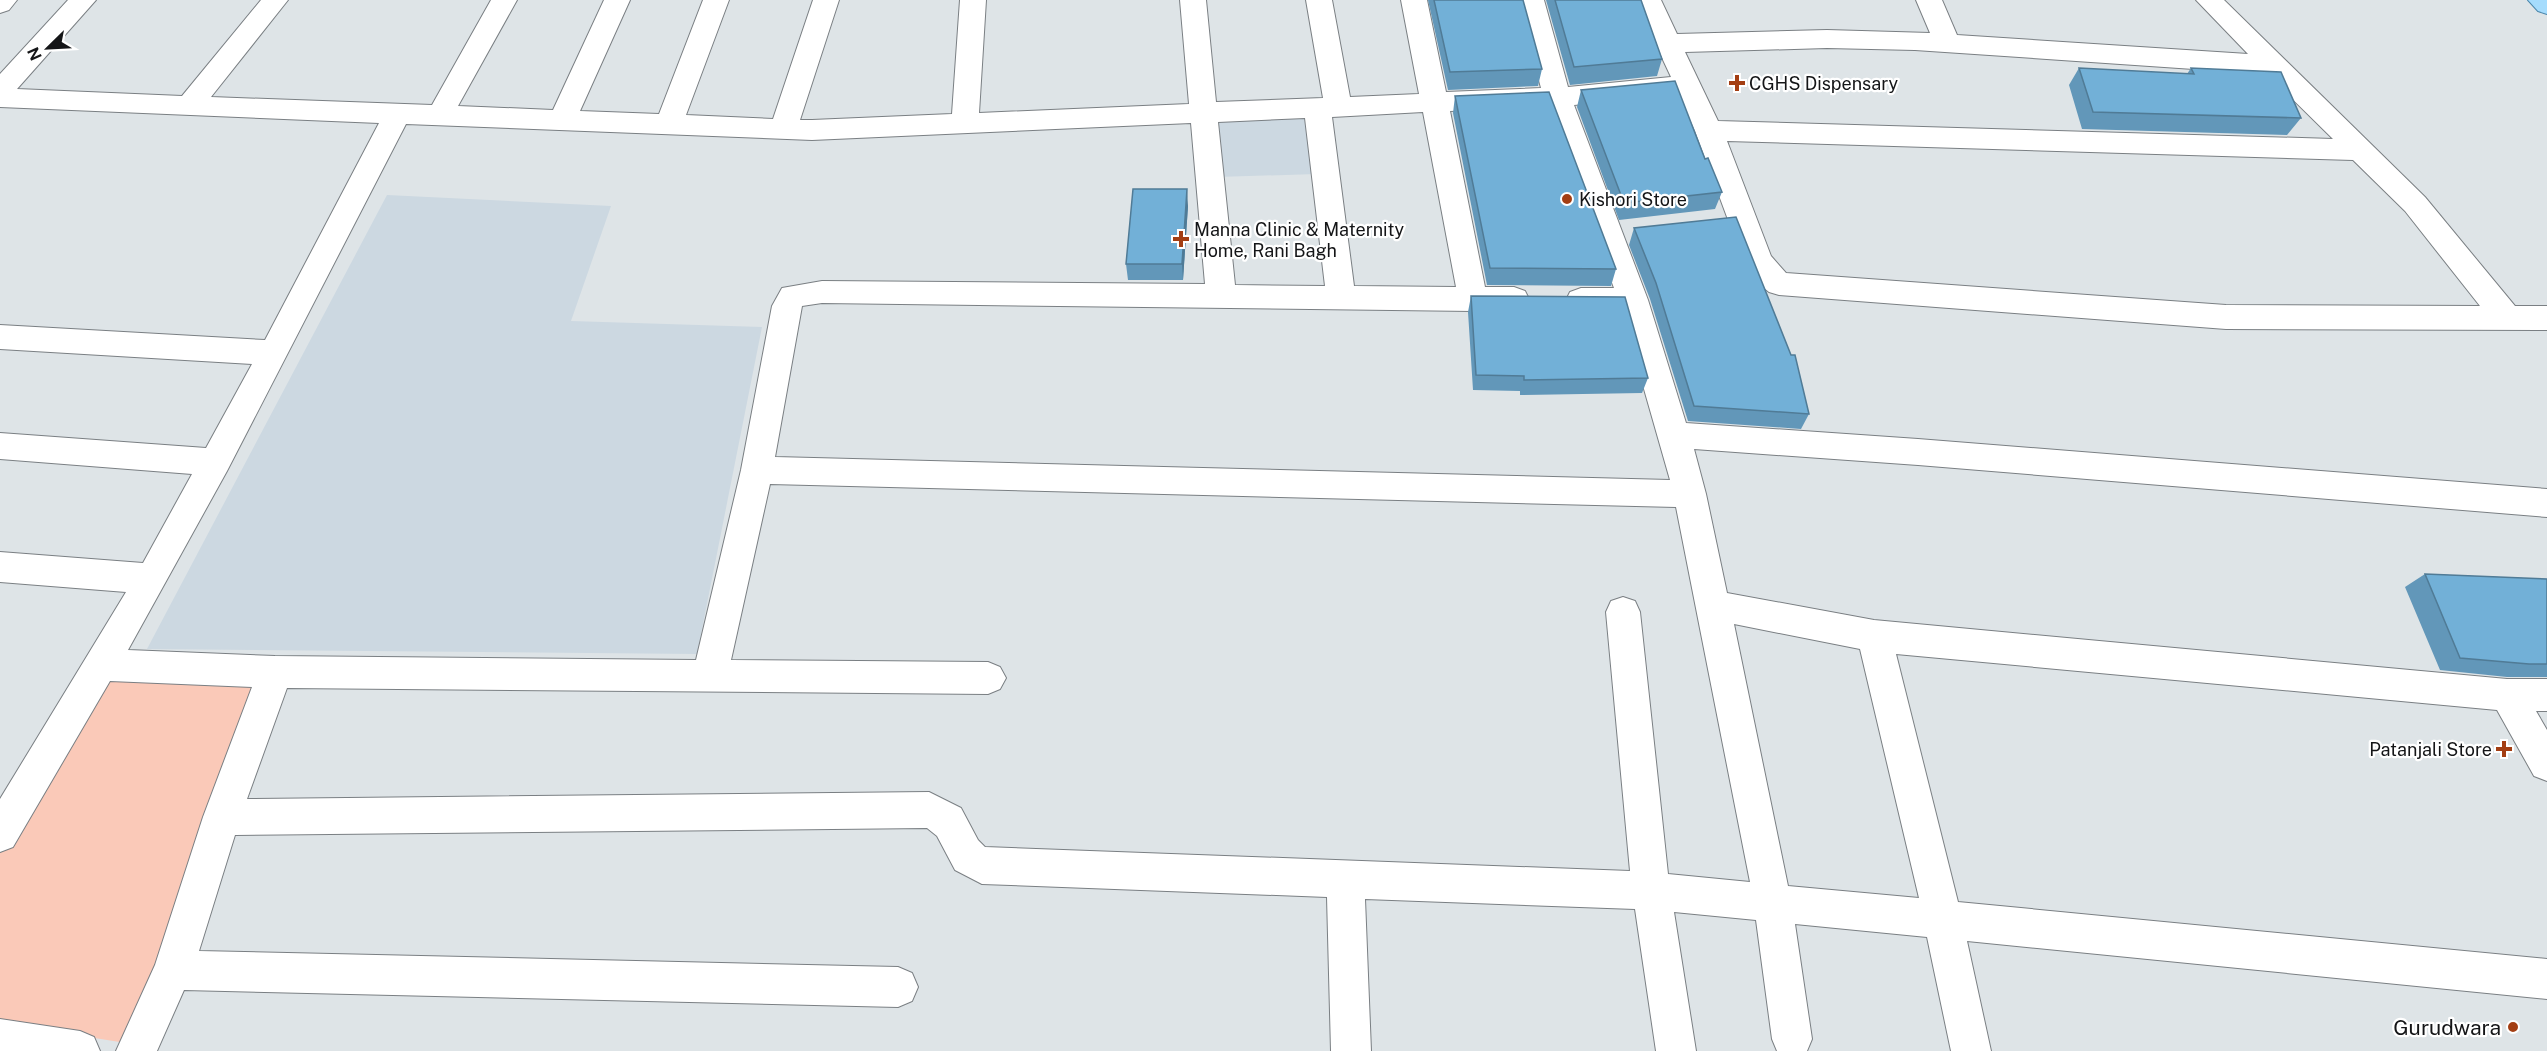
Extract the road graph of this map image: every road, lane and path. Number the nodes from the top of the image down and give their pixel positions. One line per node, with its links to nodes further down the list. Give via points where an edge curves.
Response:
1 (4, 0): 17 (street)
2 (83, 0): 24 (street)
3 (275, 0): 26 (street)
4 (504, 0): 30 (street)
5 (617, 0): 31 (street)
6 (716, 0): 33 (street)
7 (826, 0): 34 (street)
8 (973, 0): 32 (street)
9 (1193, 0): 28 (street)
10 (1319, 0): 27 (street)
11 (1414, 0): 25 (street)
12 (1531, 0): 23 (street)
13 (1648, 0): 19 (street)
14 (1929, 0): 20 (street)
15 (2209, 0): 21 (street)
16 (2541, 0): 18 (main road)
17 (0, 4)
18 (2547, 5)
19 (1668, 43): 20 (street, via 1827,39); 22 (street)
20 (1947, 43): 21 (street)
21 (2275, 65): 36 (street)
22 (1687, 85): 23 (street); 35 (street)
23 (1557, 97): 25 (street); 40 (street, via 1619,233)
24 (3, 101): 26 (street)
25 (1435, 102): 27 (street); 39 (street)
26 (189, 105): 29 (street)
27 (1328, 107): 28 (street); 38 (street)
28 (1204, 112): 32 (street); 37 (street)
29 (397, 115): 30 (street); 44 (street)
30 (439, 117): 31 (street)
31 (562, 121): 33 (street)
32 (965, 123): 34 (street)
33 (669, 124): 34 (street)
34 (784, 128)
35 (1709, 131): 36 (street); 41 (street, via 1732,220 1768,276 1779,284 2226,318)
36 (2362, 150): 41 (street, via 2415,204)
37 (1221, 296): 38 (street); 48 (street, via 822,292 793,296 787,306)
38 (1341, 297): 39 (street)
39 (1473, 298): 40 (street)
40 (1633, 300): 45 (street)
41 (2507, 318): 42 (street)
42 (2547, 318)
43 (0, 337): 44 (street)
44 (274, 353): 47 (street)
45 (1674, 435): 49 (street); 50 (street)
46 (0, 447): 47 (street)
47 (216, 462): 52 (street)
48 (757, 471): 49 (street); 58 (street)
49 (1690, 494): 53 (street)
50 (2547, 503)
51 (0, 567): 52 (street)
52 (152, 579): 56 (street)
53 (1712, 604): 55 (street); 67 (street)
54 (1623, 612): 66 (street)
55 (1874, 636): 60 (street); 68 (street)
56 (100, 665): 57 (street); 64 (street)
57 (275, 672): 58 (street); 63 (street)
58 (710, 674): 59 (street)
59 (988, 678)
60 (2507, 694): 61 (street); 62 (street)
61 (2547, 695)
62 (2547, 764)
63 (222, 817): 65 (street, via 929,810 949,821 970,860 982,865); 69 (street)
64 (0, 834)
65 (1345, 878): 66 (street); 76 (street)
66 (1651, 891): 67 (street); 77 (street)
67 (1773, 903): 68 (street); 73 (street)
68 (1943, 920): 70 (street); 78 (street)
69 (173, 970): 71 (street); 75 (street)
70 (2547, 979)
71 (898, 987)
72 (0, 1039): 74 (street)
73 (1792, 1039)
74 (80, 1051)
75 (136, 1051)
76 (1351, 1051)
77 (1676, 1051)
78 (1971, 1051)

